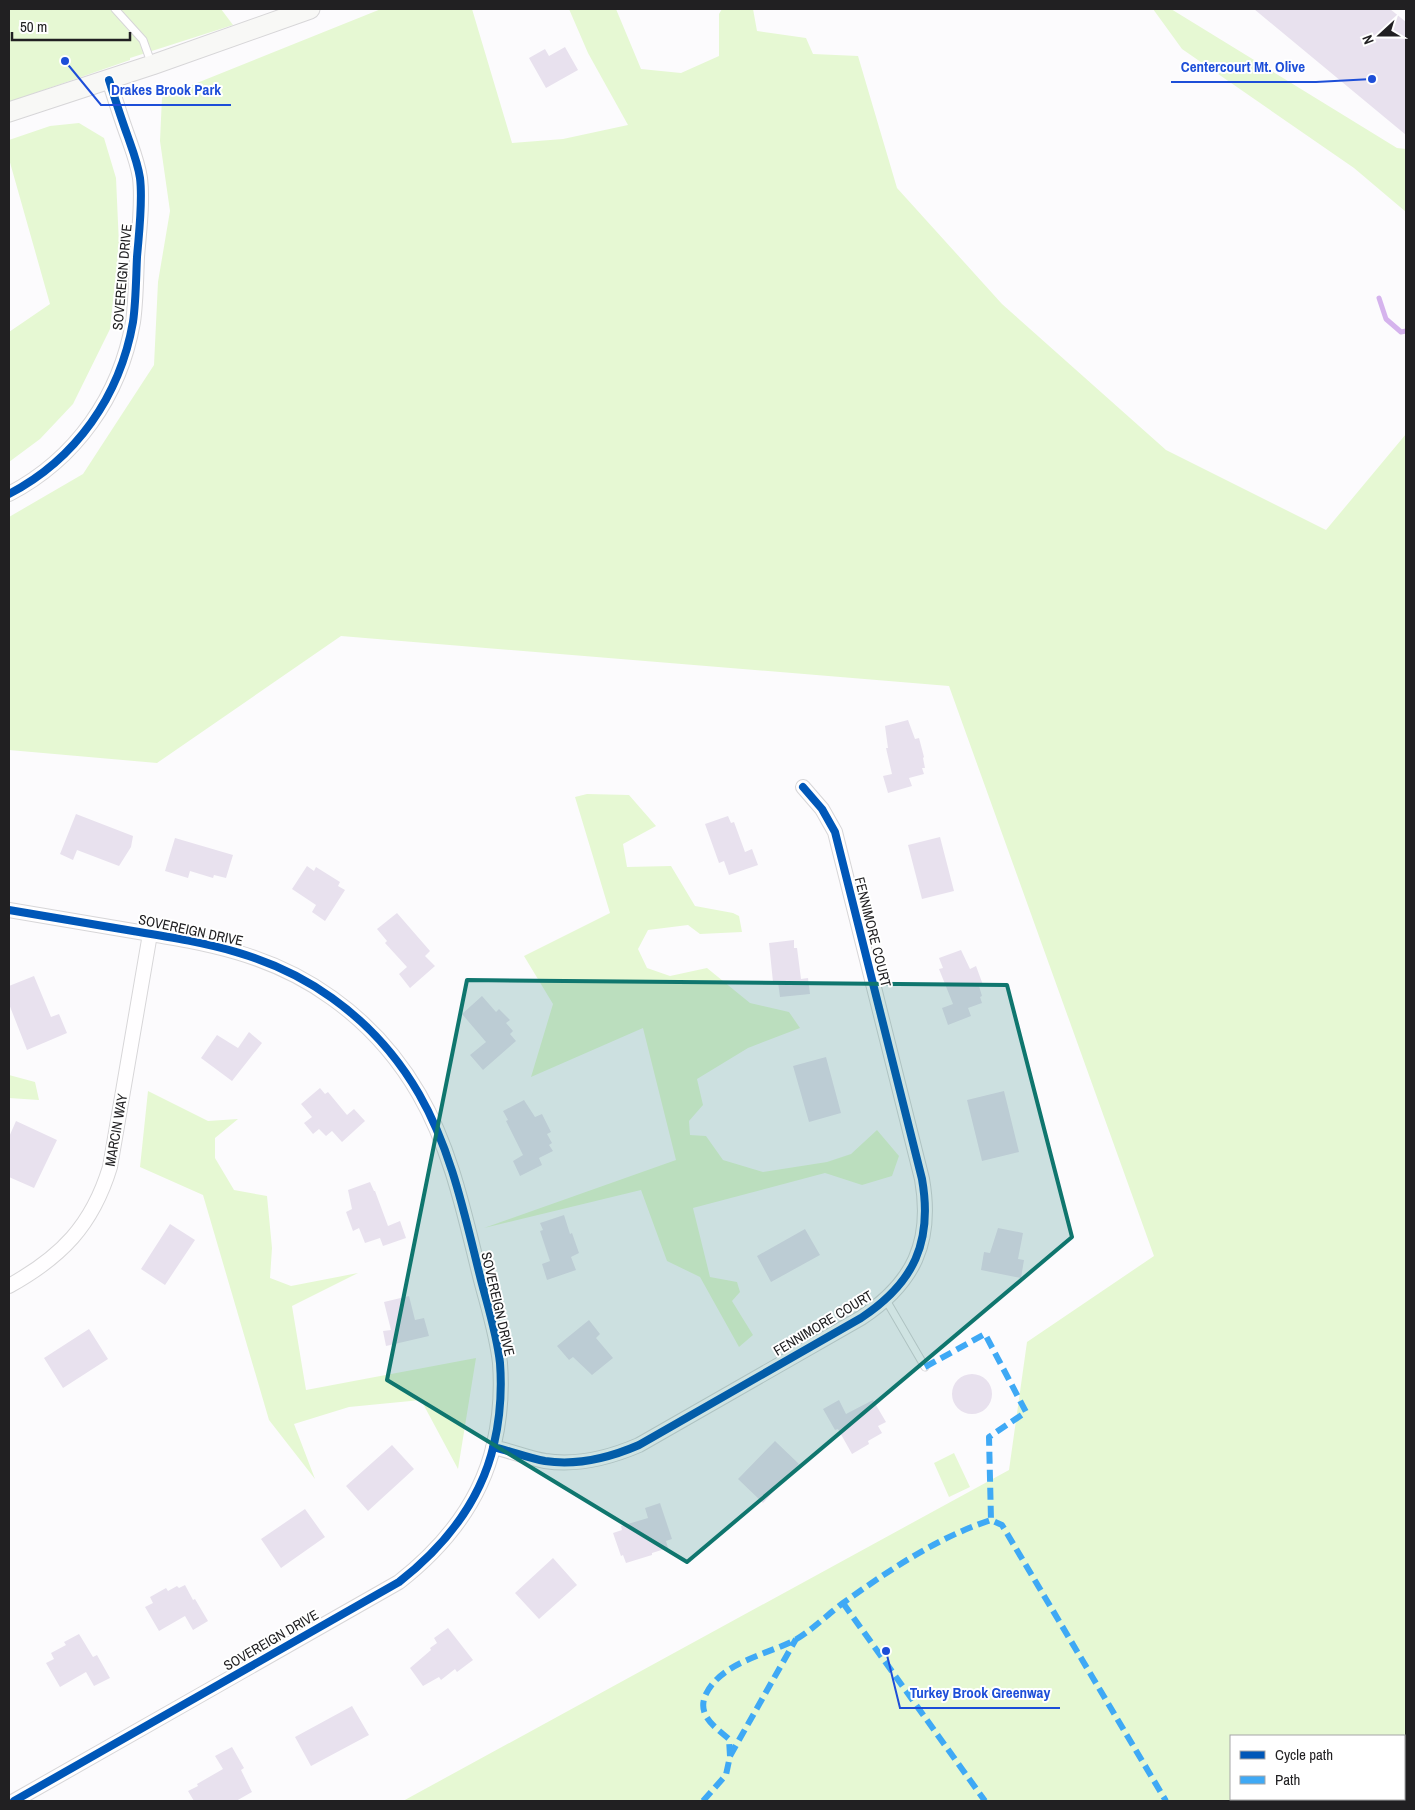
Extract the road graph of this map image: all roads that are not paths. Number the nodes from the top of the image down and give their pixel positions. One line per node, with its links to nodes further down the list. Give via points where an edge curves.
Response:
1 (115, 9): 3 (lane, via 143,40)
2 (310, 9): 3 (street)
3 (152, 65): 4 (street)
4 (109, 80): 5 (street); 6 (street, SOVEREIGN DRIVE, via 140,179 133,320 126,352 113,388 83,435 55,464)
5 (9, 112)
6 (9, 494)
7 (804, 788): 11 (street, FENNIMORE COURT, via 822,809 835,832 925,1193 926,1220 919,1249 913,1265)
8 (9, 910): 9 (street, SOVEREIGN DRIVE)
9 (150, 934): 10 (street, MARCIN WAY, via 105,1185 88,1217 68,1243 44,1265); 13 (street, SOVEREIGN DRIVE, via 242,952 294,975 349,1011 380,1040 406,1073 445,1146 493,1328 500,1362 500,1383 498,1426)
10 (9, 1286)
11 (886, 1300): 12 (lane); 13 (street, FENNIMORE COURT, via 861,1318 622,1452 590,1461 560,1462)
12 (925, 1368)
13 (493, 1447): 14 (street, SOVEREIGN DRIVE, via 481,1483 459,1521 435,1552 399,1582)
14 (14, 1801)

